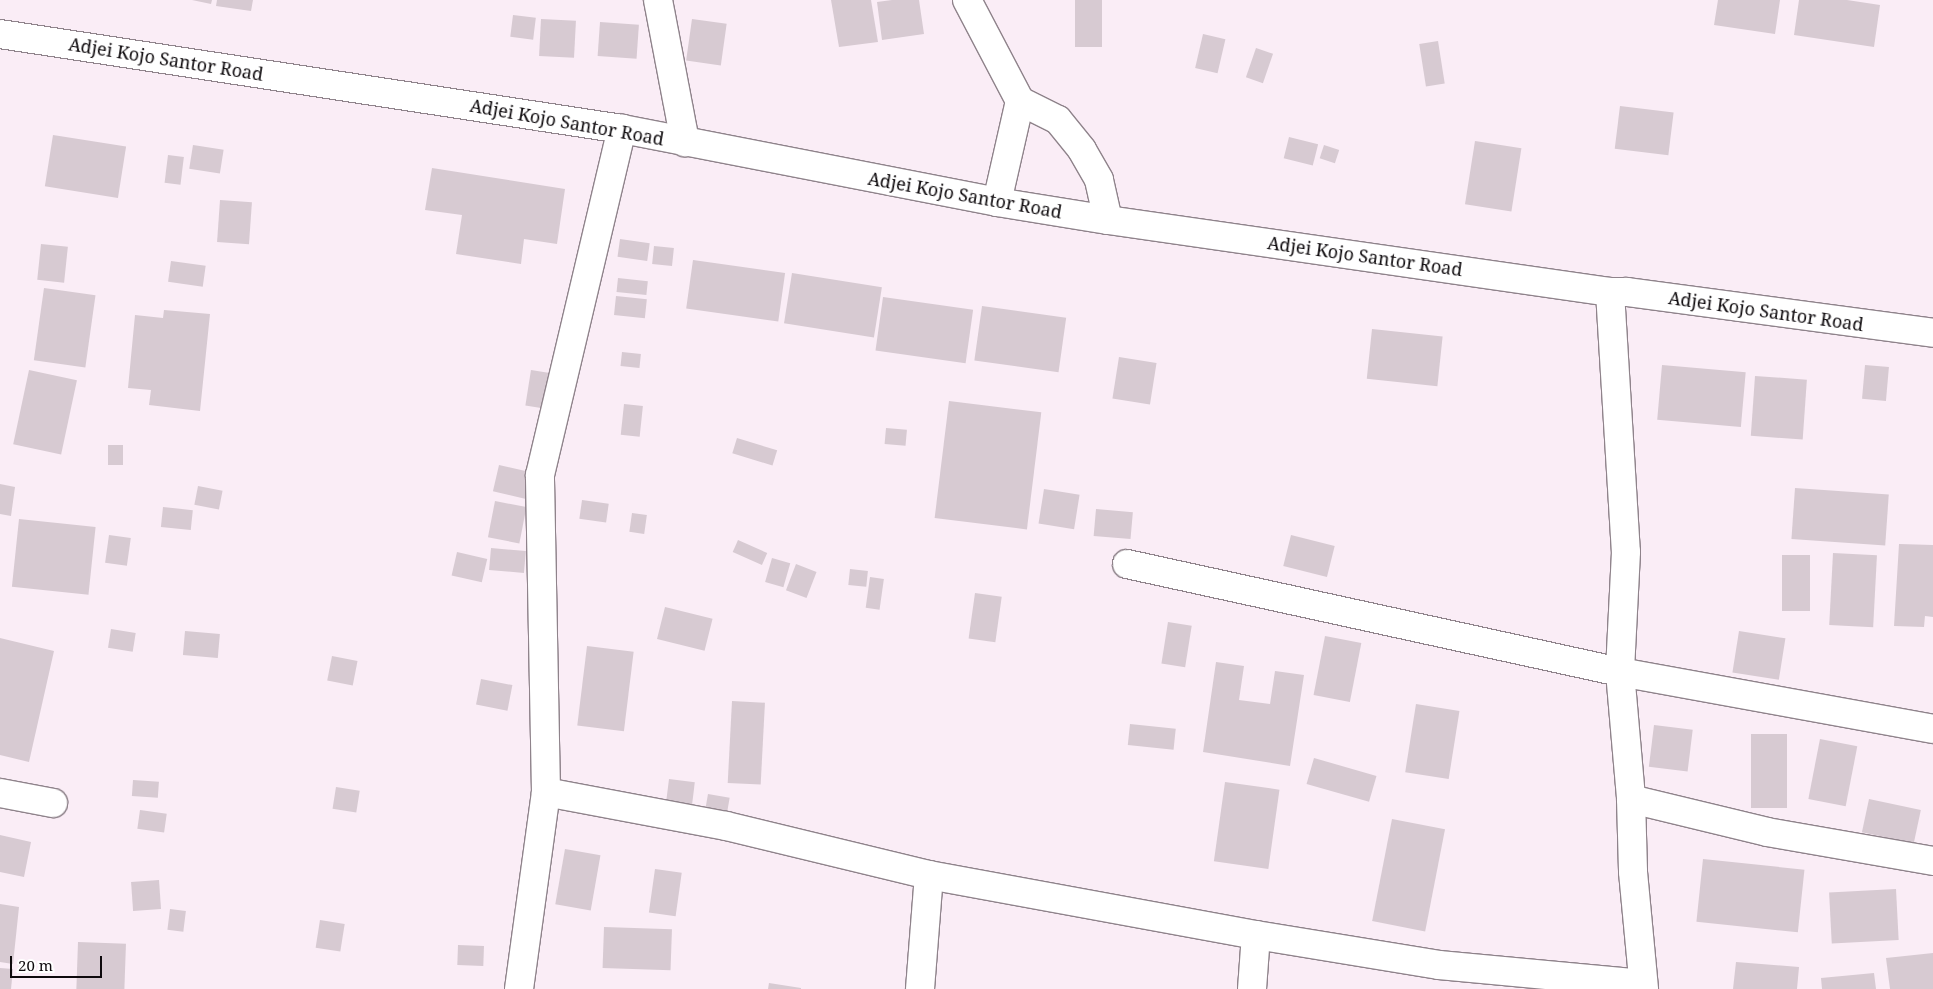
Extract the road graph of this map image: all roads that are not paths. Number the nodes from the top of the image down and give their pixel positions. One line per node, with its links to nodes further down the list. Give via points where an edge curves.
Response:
1 (658, 0): 6 (street)
2 (967, 0): 4 (street)
3 (0, 34): 5 (street, Adjei Kojo Santor Road)
4 (1020, 101): 7 (street); 8 (street, via 1058,120 1082,150 1099,180)
5 (622, 129): 6 (street, Adjei Kojo Santor Road); 14 (street, via 540,475)
6 (685, 142): 7 (street, Adjei Kojo Santor Road)
7 (996, 202): 8 (street, Adjei Kojo Santor Road)
8 (1108, 220): 9 (street, Adjei Kojo Santor Road)
9 (1610, 292): 10 (street, Adjei Kojo Santor Road); 12 (street, via 1626,552)
10 (1933, 333)
11 (1127, 564): 12 (street)
12 (1620, 672): 13 (street); 16 (street)
13 (1933, 730)
14 (546, 792): 19 (street, via 726,826); 22 (street)
15 (0, 793): 17 (street)
16 (1631, 799): 18 (street, via 1767,832); 21 (street, via 1633,872)
17 (53, 802)
18 (1933, 861)
19 (929, 875): 20 (street); 23 (street)
20 (1256, 935): 21 (street, via 1431,964); 24 (street)
21 (1644, 987)
22 (519, 989)
23 (920, 989)
24 (1252, 989)

